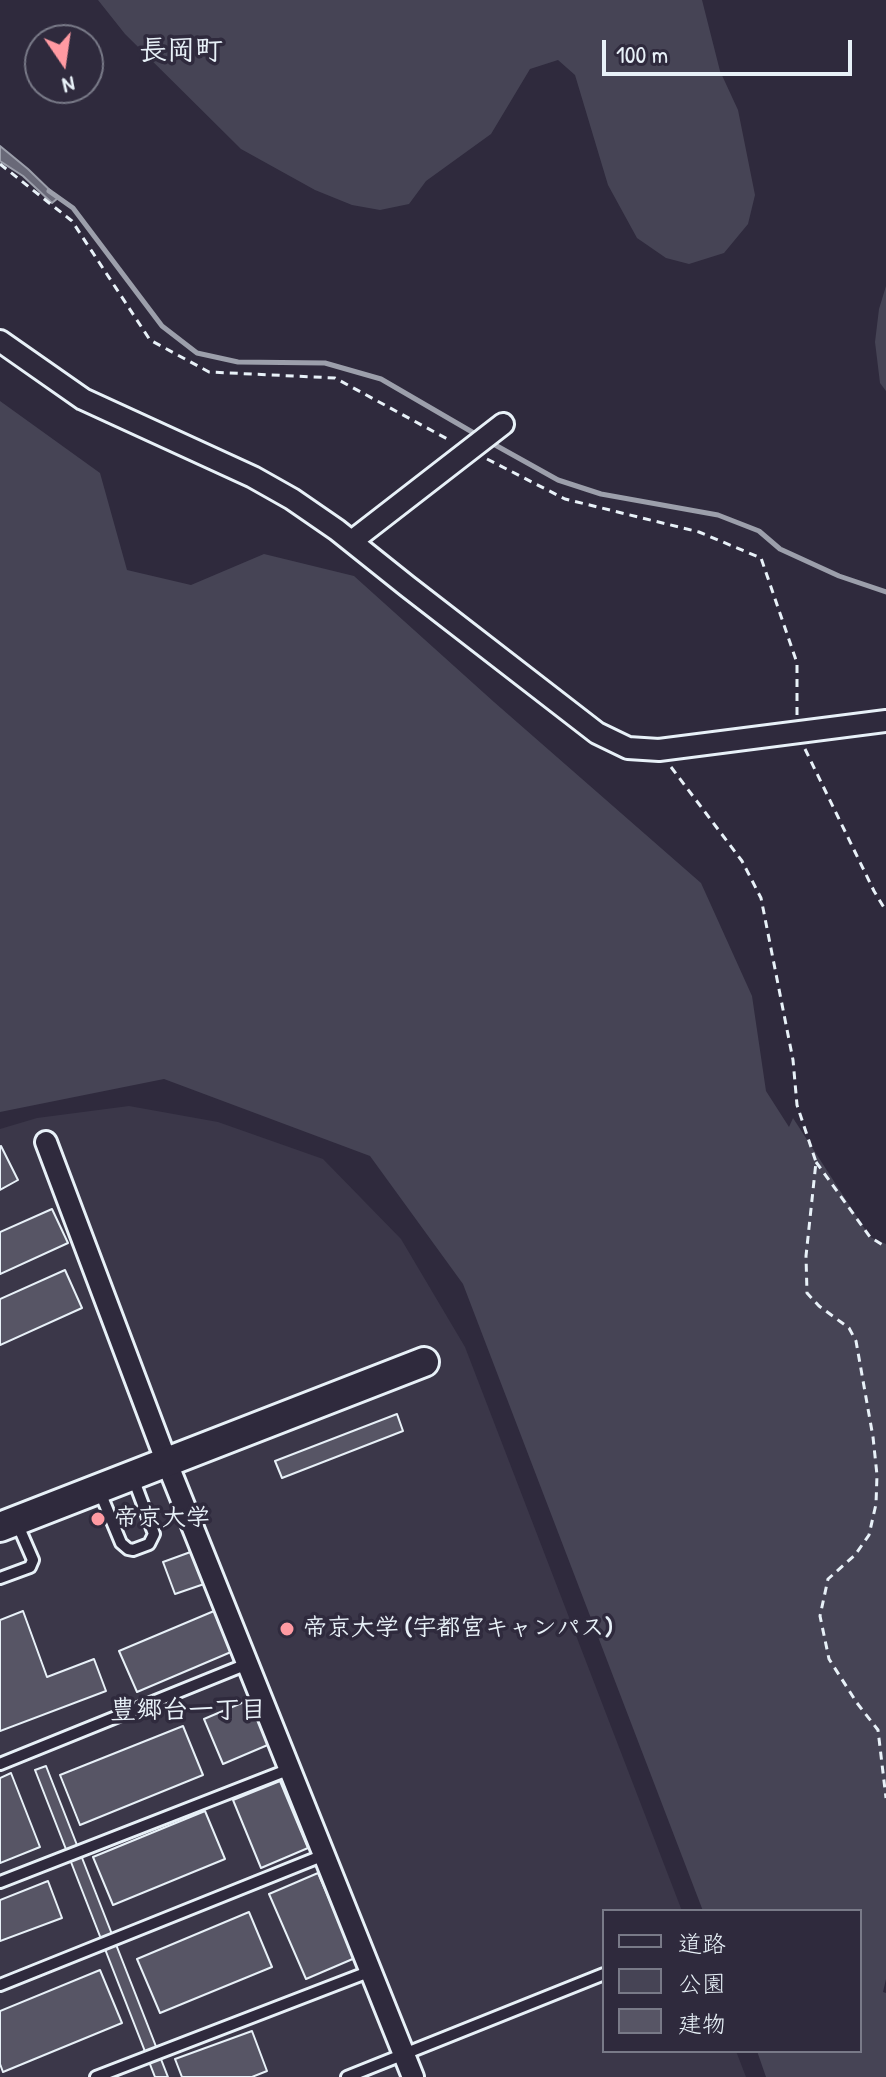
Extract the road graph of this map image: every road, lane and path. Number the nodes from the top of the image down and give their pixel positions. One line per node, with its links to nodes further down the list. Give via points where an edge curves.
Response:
1 (0, 164): 4 (path, via 72,221 150,340 209,372 335,378)
2 (0, 341): 6 (street, via 83,399 253,477)
3 (503, 424): 6 (street)
4 (451, 441)
5 (476, 454): 8 (path, via 565,499 699,532 761,558 797,663)
6 (352, 541): 9 (street, via 597,733 628,748)
7 (886, 721): 8 (street)
8 (797, 732): 9 (street); 10 (path)
9 (659, 750): 12 (path, via 742,861 761,898 797,1105)
10 (886, 911)
11 (46, 1142): 15 (street)
12 (816, 1162): 13 (path, via 870,1237); 23 (path, via 807,1293 849,1328 856,1341 877,1475 869,1535 828,1579 820,1616 829,1659 878,1730)
13 (886, 1247)
14 (424, 1362): 15 (street)
15 (167, 1463): 16 (street); 20 (street)
16 (132, 1476): 17 (street); 17 (lane, via 153,1529 149,1544 133,1550 124,1546)
17 (99, 1489): 18 (street)
18 (8, 1524): 19 (lane, via 33,1560 30,1567)
19 (0, 1578)
20 (247, 1664): 21 (lane); 22 (street)
21 (0, 1764)
22 (290, 1769): 24 (street); 25 (lane)
23 (886, 1798)
24 (324, 1855): 26 (street); 28 (lane)
25 (0, 1882)
26 (371, 1971): 29 (street); 30 (lane)
27 (602, 1975): 29 (lane)
28 (0, 1985)
29 (404, 2054): 31 (lane); 32 (street)
30 (96, 2077)
31 (347, 2077)
32 (413, 2077)

